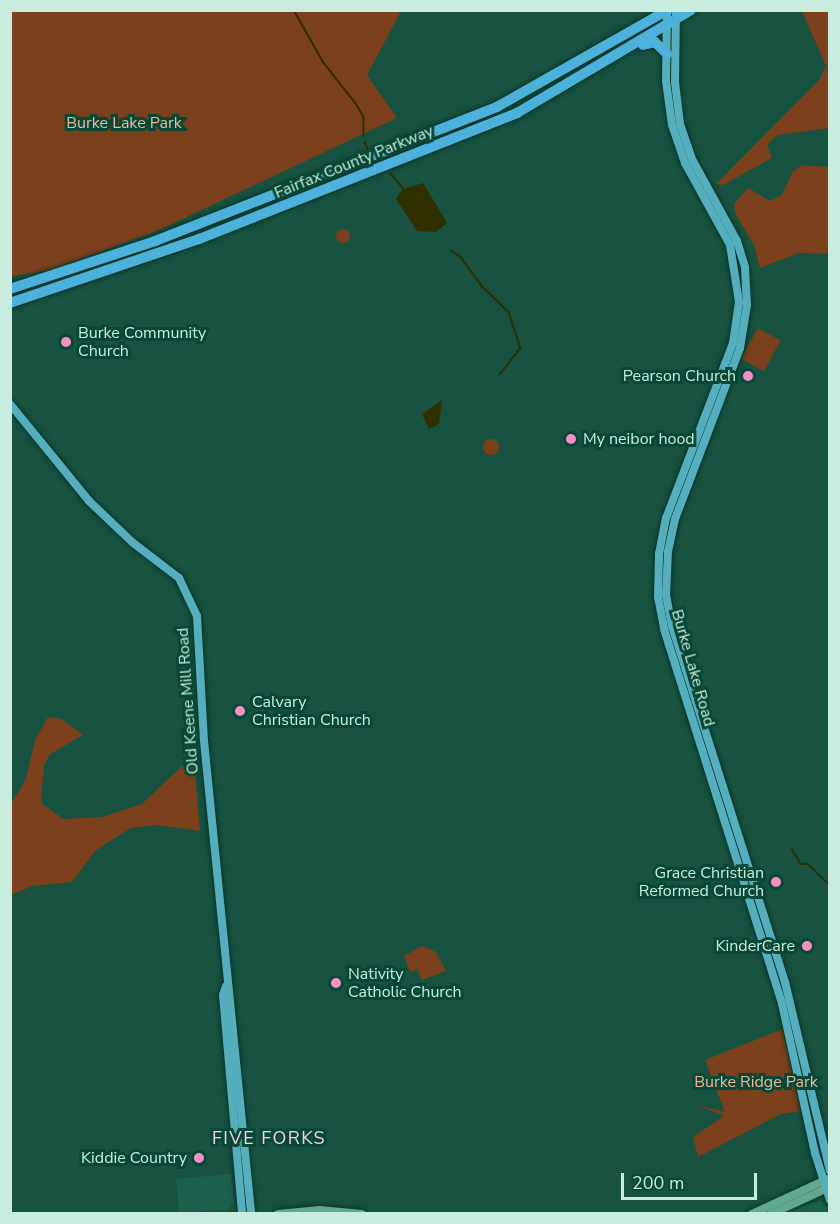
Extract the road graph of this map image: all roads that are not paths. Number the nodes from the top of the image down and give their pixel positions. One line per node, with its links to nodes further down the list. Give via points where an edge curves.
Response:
1 (691, 10): 3 (highway, Fairfax County Parkway)
2 (668, 11): 3 (main road, Burke Lake Road); 6 (highway, Fairfax County Parkway, via 497,106 155,241)
3 (673, 18): 4 (main road, Burke Lake Road); 5 (highway, Fairfax County Parkway); 10 (main road, Burke Lake Road, via 680,124 693,161 737,241 745,268 747,305 740,348 675,519 668,551 666,595 672,626 785,982)
4 (667, 54): 5 (highway, via 660,44 650,42); 11 (main road, Burke Lake Road, via 672,125 685,163 730,244 739,302 733,343 690,447 664,527 658,597 664,629 782,1004)
5 (615, 57): 7 (highway, Fairfax County Parkway, via 526,108 407,158 199,239)
6 (10, 289)
7 (10, 303)
8 (10, 402): 9 (main road, Old Keene Mill Road, via 78,489 132,542 176,574 194,603 199,623 198,671)
9 (226, 986): 13 (main road, Old Keene Mill Road); 14 (main road, Old Keene Mill Road)
10 (830, 1172)
11 (827, 1184): 12 (main road, Burke Lake Road); 17 (main road); 18 (main road)
12 (830, 1200)
13 (242, 1214)
14 (251, 1214)
15 (278, 1214): 16 (main road, via 320,1210)
16 (362, 1214)
17 (752, 1214)
18 (771, 1214)

